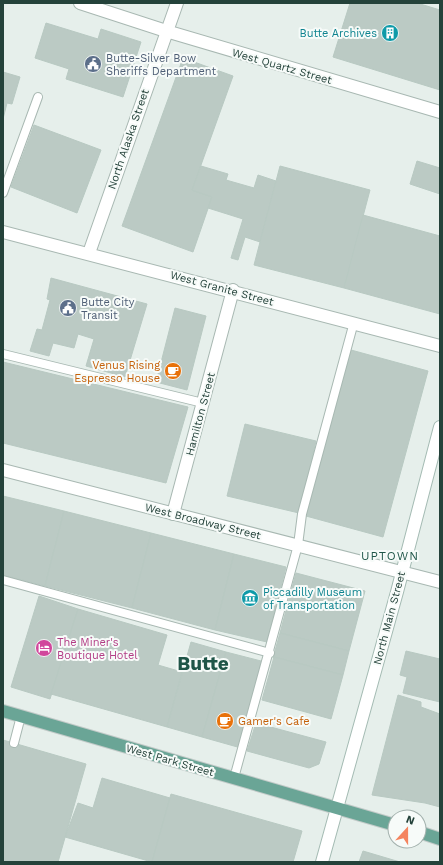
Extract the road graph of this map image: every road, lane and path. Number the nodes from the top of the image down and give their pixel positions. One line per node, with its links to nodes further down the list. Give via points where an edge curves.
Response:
1 (80, 3): 3 (street, West Quartz Street)
2 (177, 3): 3 (street, North Alaska Street)
3 (166, 32): 5 (street, West Quartz Street); 8 (street, North Alaska Street)
4 (38, 97): 6 (lane)
5 (440, 112)
6 (3, 193)
7 (3, 232): 8 (street, West Granite Street)
8 (89, 254): 9 (street, West Granite Street)
9 (233, 290): 10 (street, West Granite Street); 13 (street, Hamilton Street)
10 (354, 322): 11 (street, West Granite Street); 17 (lane, via 302,514)
11 (440, 346)
12 (3, 354): 13 (lane)
13 (202, 402): 16 (street, Hamilton Street)
14 (440, 427): 18 (street, North Main Street)
15 (3, 470): 16 (street, West Broadway Street)
16 (173, 514): 17 (street, West Broadway Street)
17 (298, 546): 18 (street, West Broadway Street); 21 (lane)
18 (402, 572): 20 (street, West Broadway Street); 26 (street, North Main Street)
19 (3, 580): 21 (lane)
20 (440, 582)
21 (270, 653): 25 (lane)
22 (3, 711): 23 (main road, West Park Street)
23 (21, 716): 24 (lane); 25 (main road, West Park Street)
24 (14, 743)
25 (234, 778): 26 (main road, West Park Street)
26 (336, 808): 27 (main road, West Park Street); 30 (street, North Main Street)
27 (387, 823)
28 (427, 834): 29 (main road)
29 (440, 838)
30 (322, 862)

